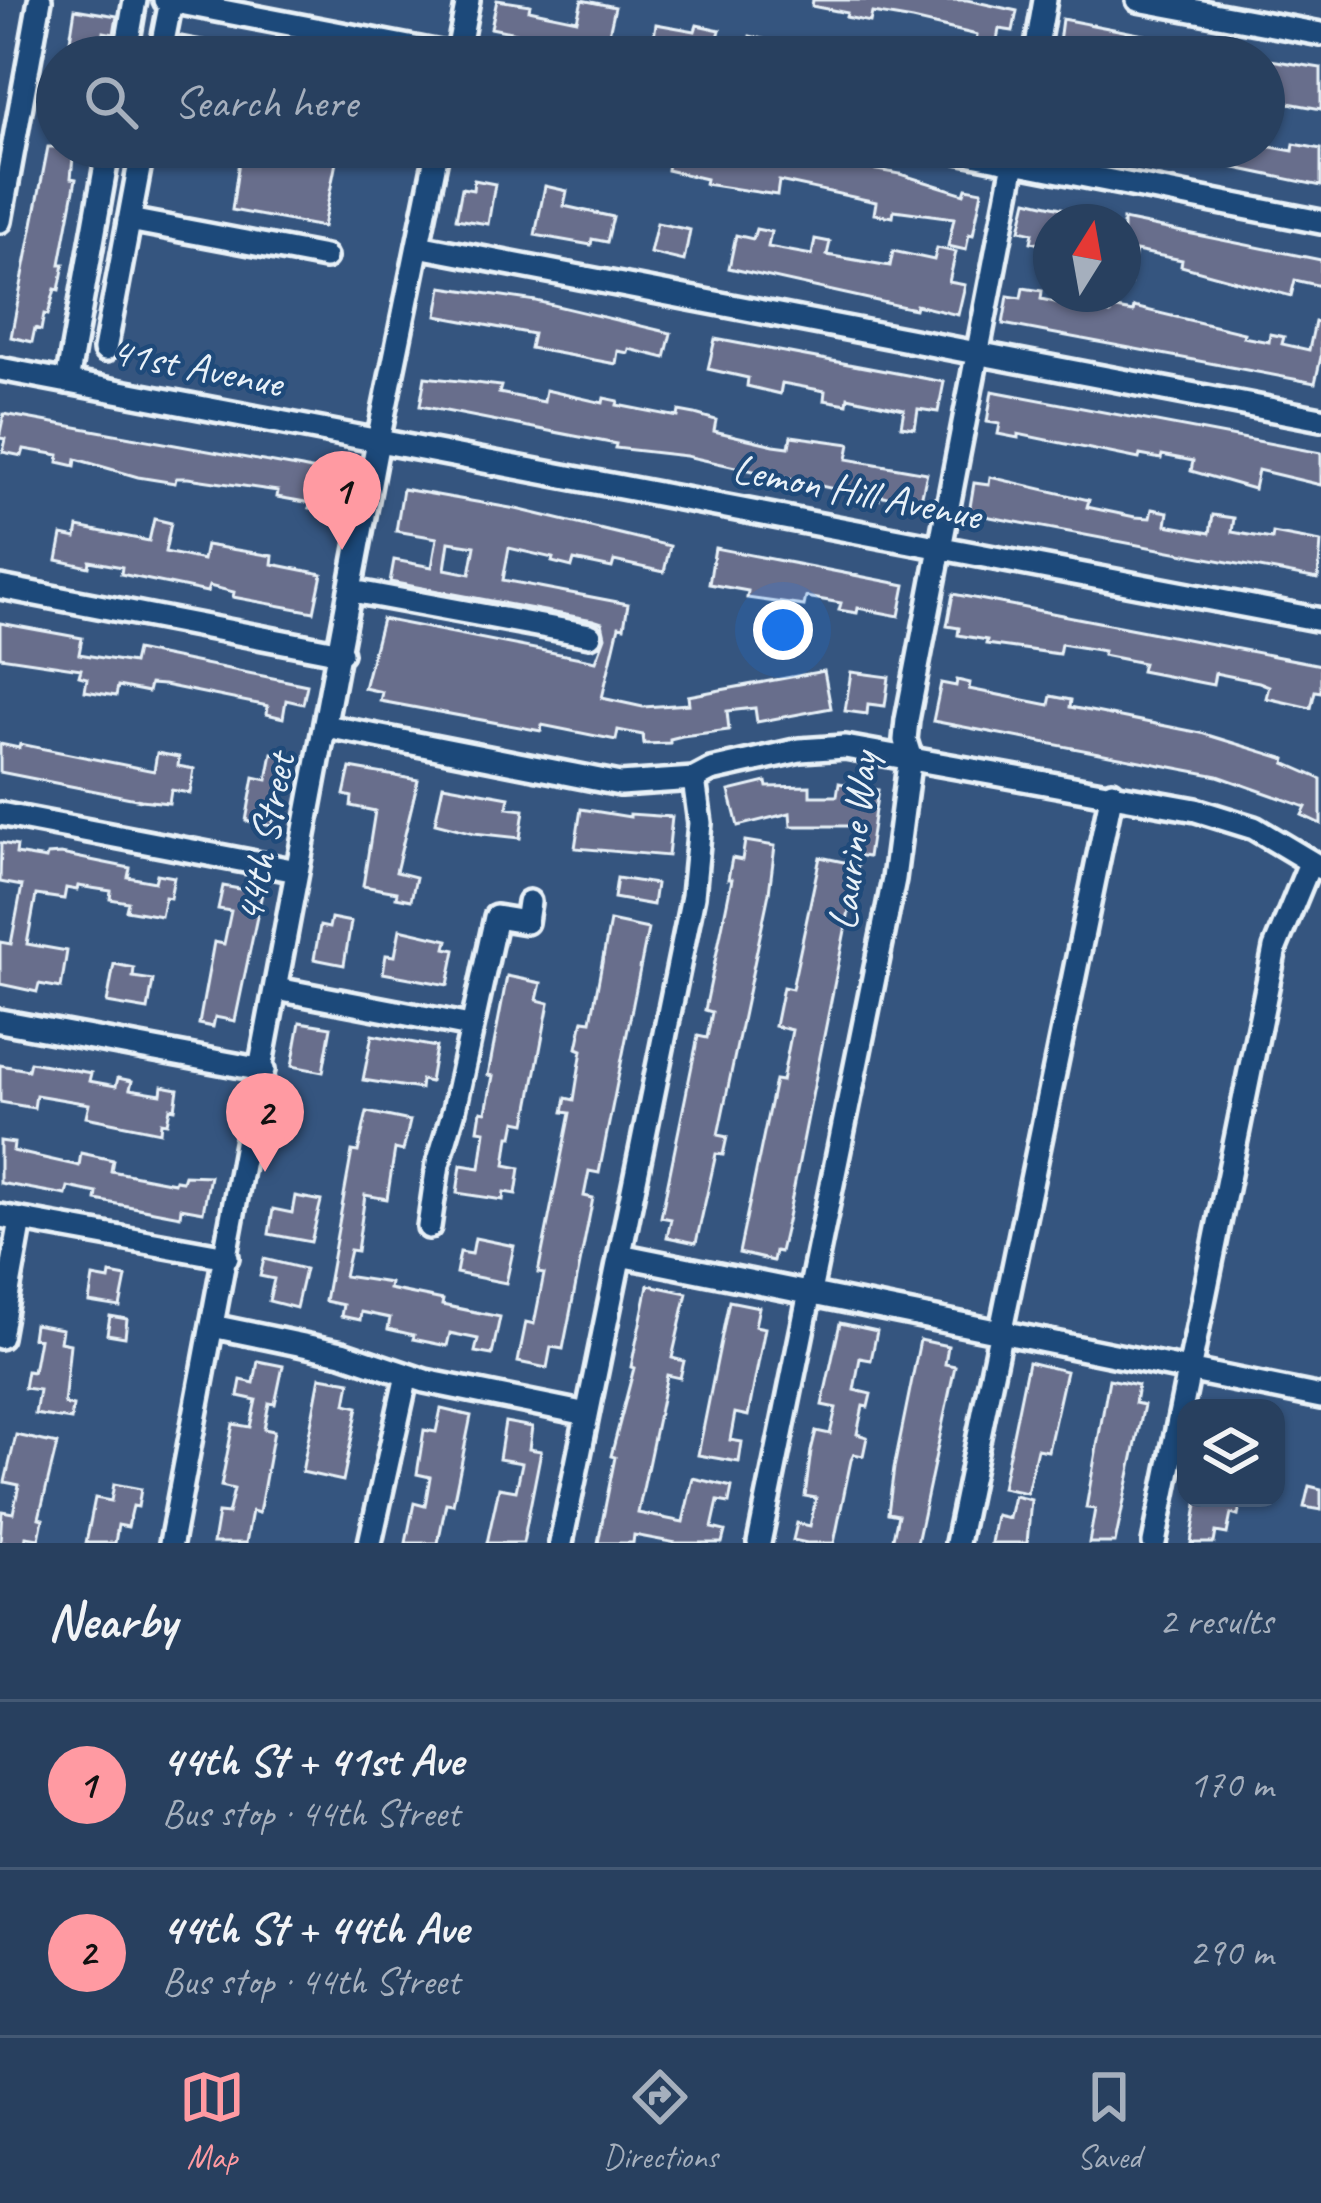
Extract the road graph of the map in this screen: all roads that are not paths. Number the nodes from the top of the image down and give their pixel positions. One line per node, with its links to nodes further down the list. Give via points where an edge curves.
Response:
1 (40, 0): 13 (street)
2 (135, 0): 8 (street)
3 (168, 0): 9 (street); 10 (street)
4 (468, 0): 11 (street)
5 (1046, 0): 12 (street)
6 (1138, 0): 7 (street)
7 (1321, 34)
8 (129, 36)
9 (163, 36)
10 (320, 36)
11 (462, 36)
12 (1038, 36)
13 (5, 166): 20 (street)
14 (105, 168): 27 (street)
15 (139, 168): 19 (street)
16 (434, 168): 22 (street, 44th Street)
17 (1013, 168): 25 (street, Laurine Way)
18 (1079, 168): 21 (street)
19 (129, 220): 23 (street); 24 (street)
20 (0, 221)
21 (1321, 222)
22 (418, 246): 25 (street); 29 (street, 44th Street)
23 (325, 257)
24 (105, 350)
25 (976, 352): 28 (street); 30 (street, Laurine Way)
26 (0, 369): 27 (street, 41st Avenue)
27 (67, 382): 29 (street, 41st Avenue)
28 (1321, 419)
29 (379, 441): 30 (street, Lemon Hill Avenue); 32 (street, 44th Street)
30 (940, 548): 33 (street, Lemon Hill Avenue); 37 (street, Laurine Way, via 907,720)
31 (0, 587): 35 (street)
32 (352, 591): 34 (street); 35 (street, 44th Street)
33 (1321, 620)
34 (590, 635)
35 (340, 653): 36 (street, 44th Street)
36 (326, 726): 38 (street, via 598,782); 42 (street, 44th Street)
37 (910, 756): 38 (street, via 800,750); 39 (street); 52 (street, Laurine Way, via 894,879)
38 (694, 779): 50 (street, via 700,823 693,896)
39 (1112, 792): 41 (street, via 1238,821); 54 (street)
40 (0, 814): 42 (street)
41 (1315, 866): 56 (street, via 1275,948)
42 (297, 872): 44 (street, 44th Street)
43 (529, 902): 46 (street, via 526,922 496,917)
44 (278, 989): 46 (street); 47 (street, 44th Street)
45 (0, 1021): 47 (street)
46 (470, 1026): 49 (street)
47 (263, 1070): 51 (street, 44th Street)
48 (11, 1218): 51 (street); 55 (street)
49 (429, 1227)
50 (620, 1255): 52 (street); 59 (street)
51 (227, 1257): 53 (street, 44th Street)
52 (810, 1293): 54 (street); 63 (street, Laurine Way)
53 (212, 1326): 57 (street); 60 (street, 44th Street)
54 (999, 1332): 56 (street); 64 (street)
55 (0, 1337)
56 (1190, 1370): 58 (street); 65 (street)
57 (406, 1375): 59 (street); 61 (street)
58 (1321, 1396)
59 (587, 1414): 62 (street)
60 (171, 1543)
61 (370, 1543)
62 (561, 1543)
63 (760, 1543)
64 (957, 1543)
65 (1154, 1543)

